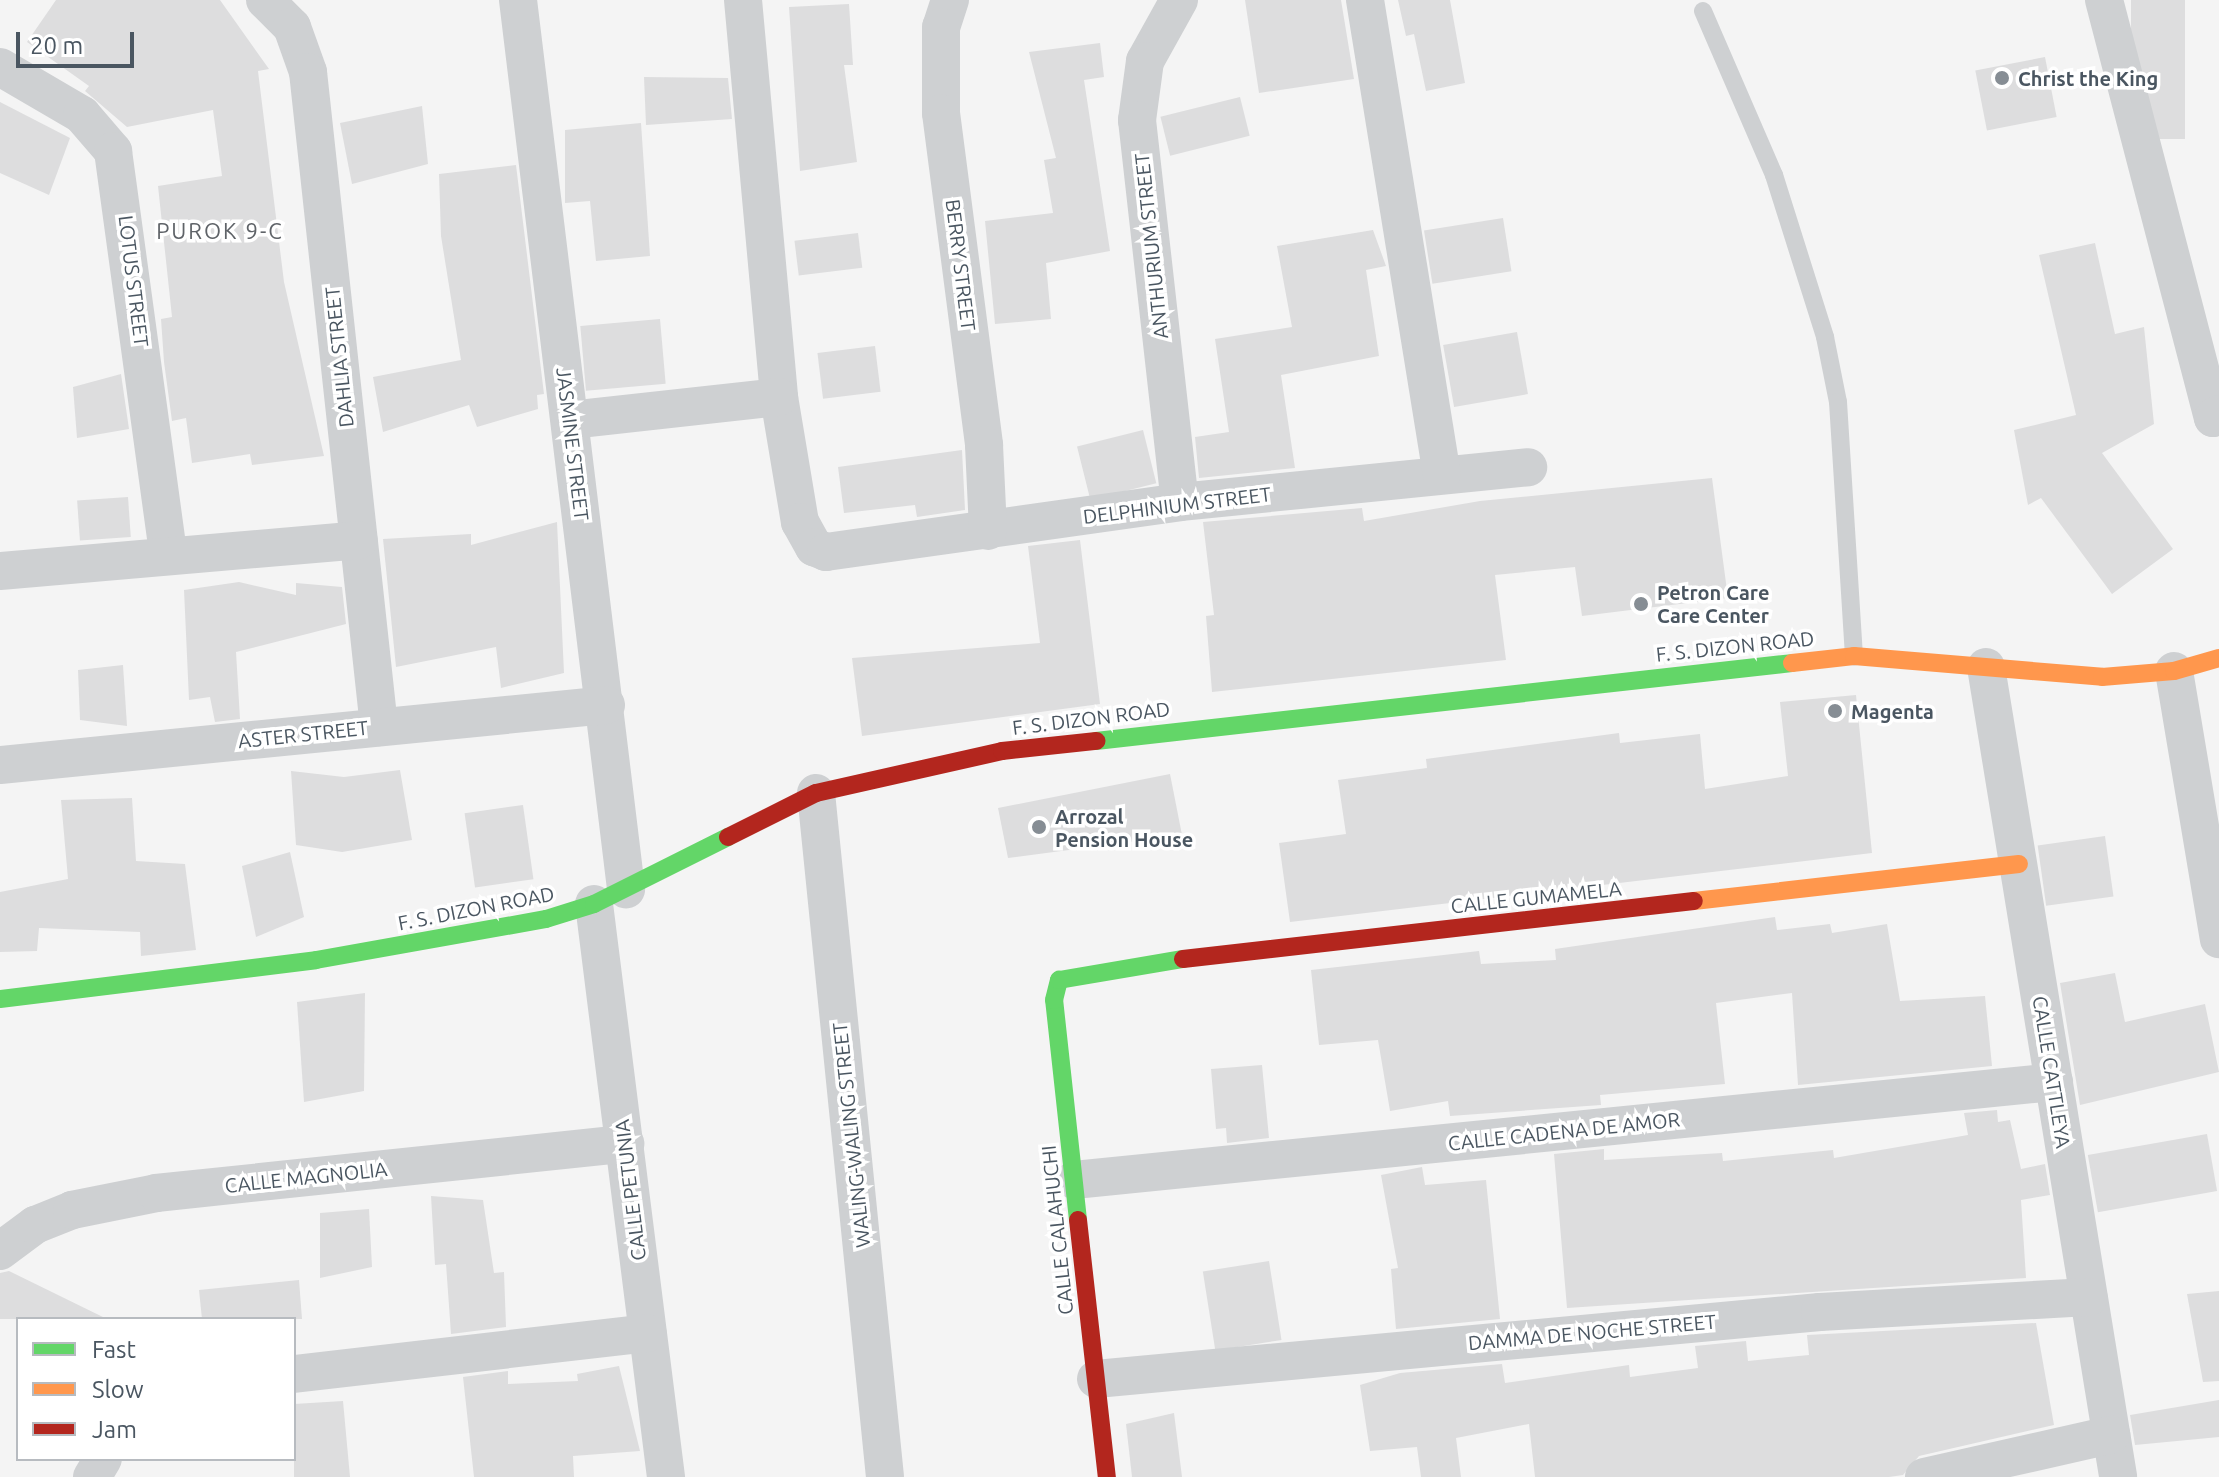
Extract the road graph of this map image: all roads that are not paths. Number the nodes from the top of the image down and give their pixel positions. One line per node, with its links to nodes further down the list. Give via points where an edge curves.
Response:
1 (265, 0): 17 (street, DAHLIA STREET, via 292,27 308,72)
2 (518, 0): 12 (street, JASMINE STREET)
3 (743, 0): 10 (street)
4 (950, 0): 16 (street, BERRY STREET, via 941,27 941,113 984,445)
5 (1179, 0): 15 (street, ANTHURIUM STREET, via 1145,61 1137,120)
6 (1365, 0): 14 (street)
7 (2104, 0): 11 (street)
8 (1703, 11): 20 (lane, via 1774,175 1825,337 1838,402)
9 (0, 67): 18 (street, LOTUS STREET, via 82,115 113,151)
10 (779, 397): 12 (street); 16 (street, DELPHINIUM STREET, via 805,538 826,552)
11 (2216, 416)
12 (570, 420): 24 (street, JASMINE STREET)
13 (1528, 467): 14 (street, DELPHINIUM STREET)
14 (1442, 474): 15 (street, DELPHINIUM STREET)
15 (1180, 502): 16 (street, DELPHINIUM STREET)
16 (988, 531)
17 (359, 540): 18 (street); 25 (street, DAHLIA STREET)
18 (168, 554): 19 (street)
19 (0, 571)
20 (1854, 656): 22 (main road, F. S. DIZON ROAD); 27 (main road, F. S. DIZON ROAD, via 1002,751)
21 (2219, 658): 23 (main road, F. S. DIZON ROAD)
22 (1986, 667): 23 (main road, F. S. DIZON ROAD, via 2102,677); 28 (street, CALLE CATTLEYA)
23 (2174, 671): 30 (street)
24 (606, 705): 25 (street, ASTER STREET); 29 (street, JASMINE STREET)
25 (379, 727): 26 (street, ASTER STREET)
26 (0, 765)
27 (816, 793): 29 (main road, F. S. DIZON ROAD); 44 (street, WALING-WALING STREET)
28 (2019, 864): 31 (main road, CALLE GUMAMELA, via 1080,971); 33 (street, CALLE CATTLEYA)
29 (610, 896): 32 (main road, F. S. DIZON ROAD, via 477,933 316,960); 34 (street, CALLE PETUNIA)
30 (2219, 939)
31 (1059, 980): 35 (main road, CALLE CALAHUCHI, via 1054,1000)
32 (0, 999)
33 (2054, 1082): 35 (street, CALLE CADENA DE AMOR); 37 (street, CALLE CATTLEYA)
34 (625, 1144): 36 (street, CALLE MAGNOLIA, via 156,1193 72,1210 35,1225); 38 (street, CALLE PETUNIA)
35 (1074, 1180): 40 (main road, CALLE CALAHUCHI)
36 (0, 1251)
37 (2089, 1297): 40 (street, DAMMA DE NOCHE STREET, via 1820,1312); 41 (street, CALLE CATTLEYA)
38 (648, 1333): 39 (street); 43 (street, CALLE PETUNIA)
39 (296, 1374)
40 (1096, 1379): 45 (main road, CALLE CALAHUCHI)
41 (2111, 1435): 42 (street, CALLE CATTLEYA); 46 (street)
42 (2118, 1476)
43 (666, 1477)
44 (885, 1477)
45 (1107, 1477)
46 (1924, 1477)

